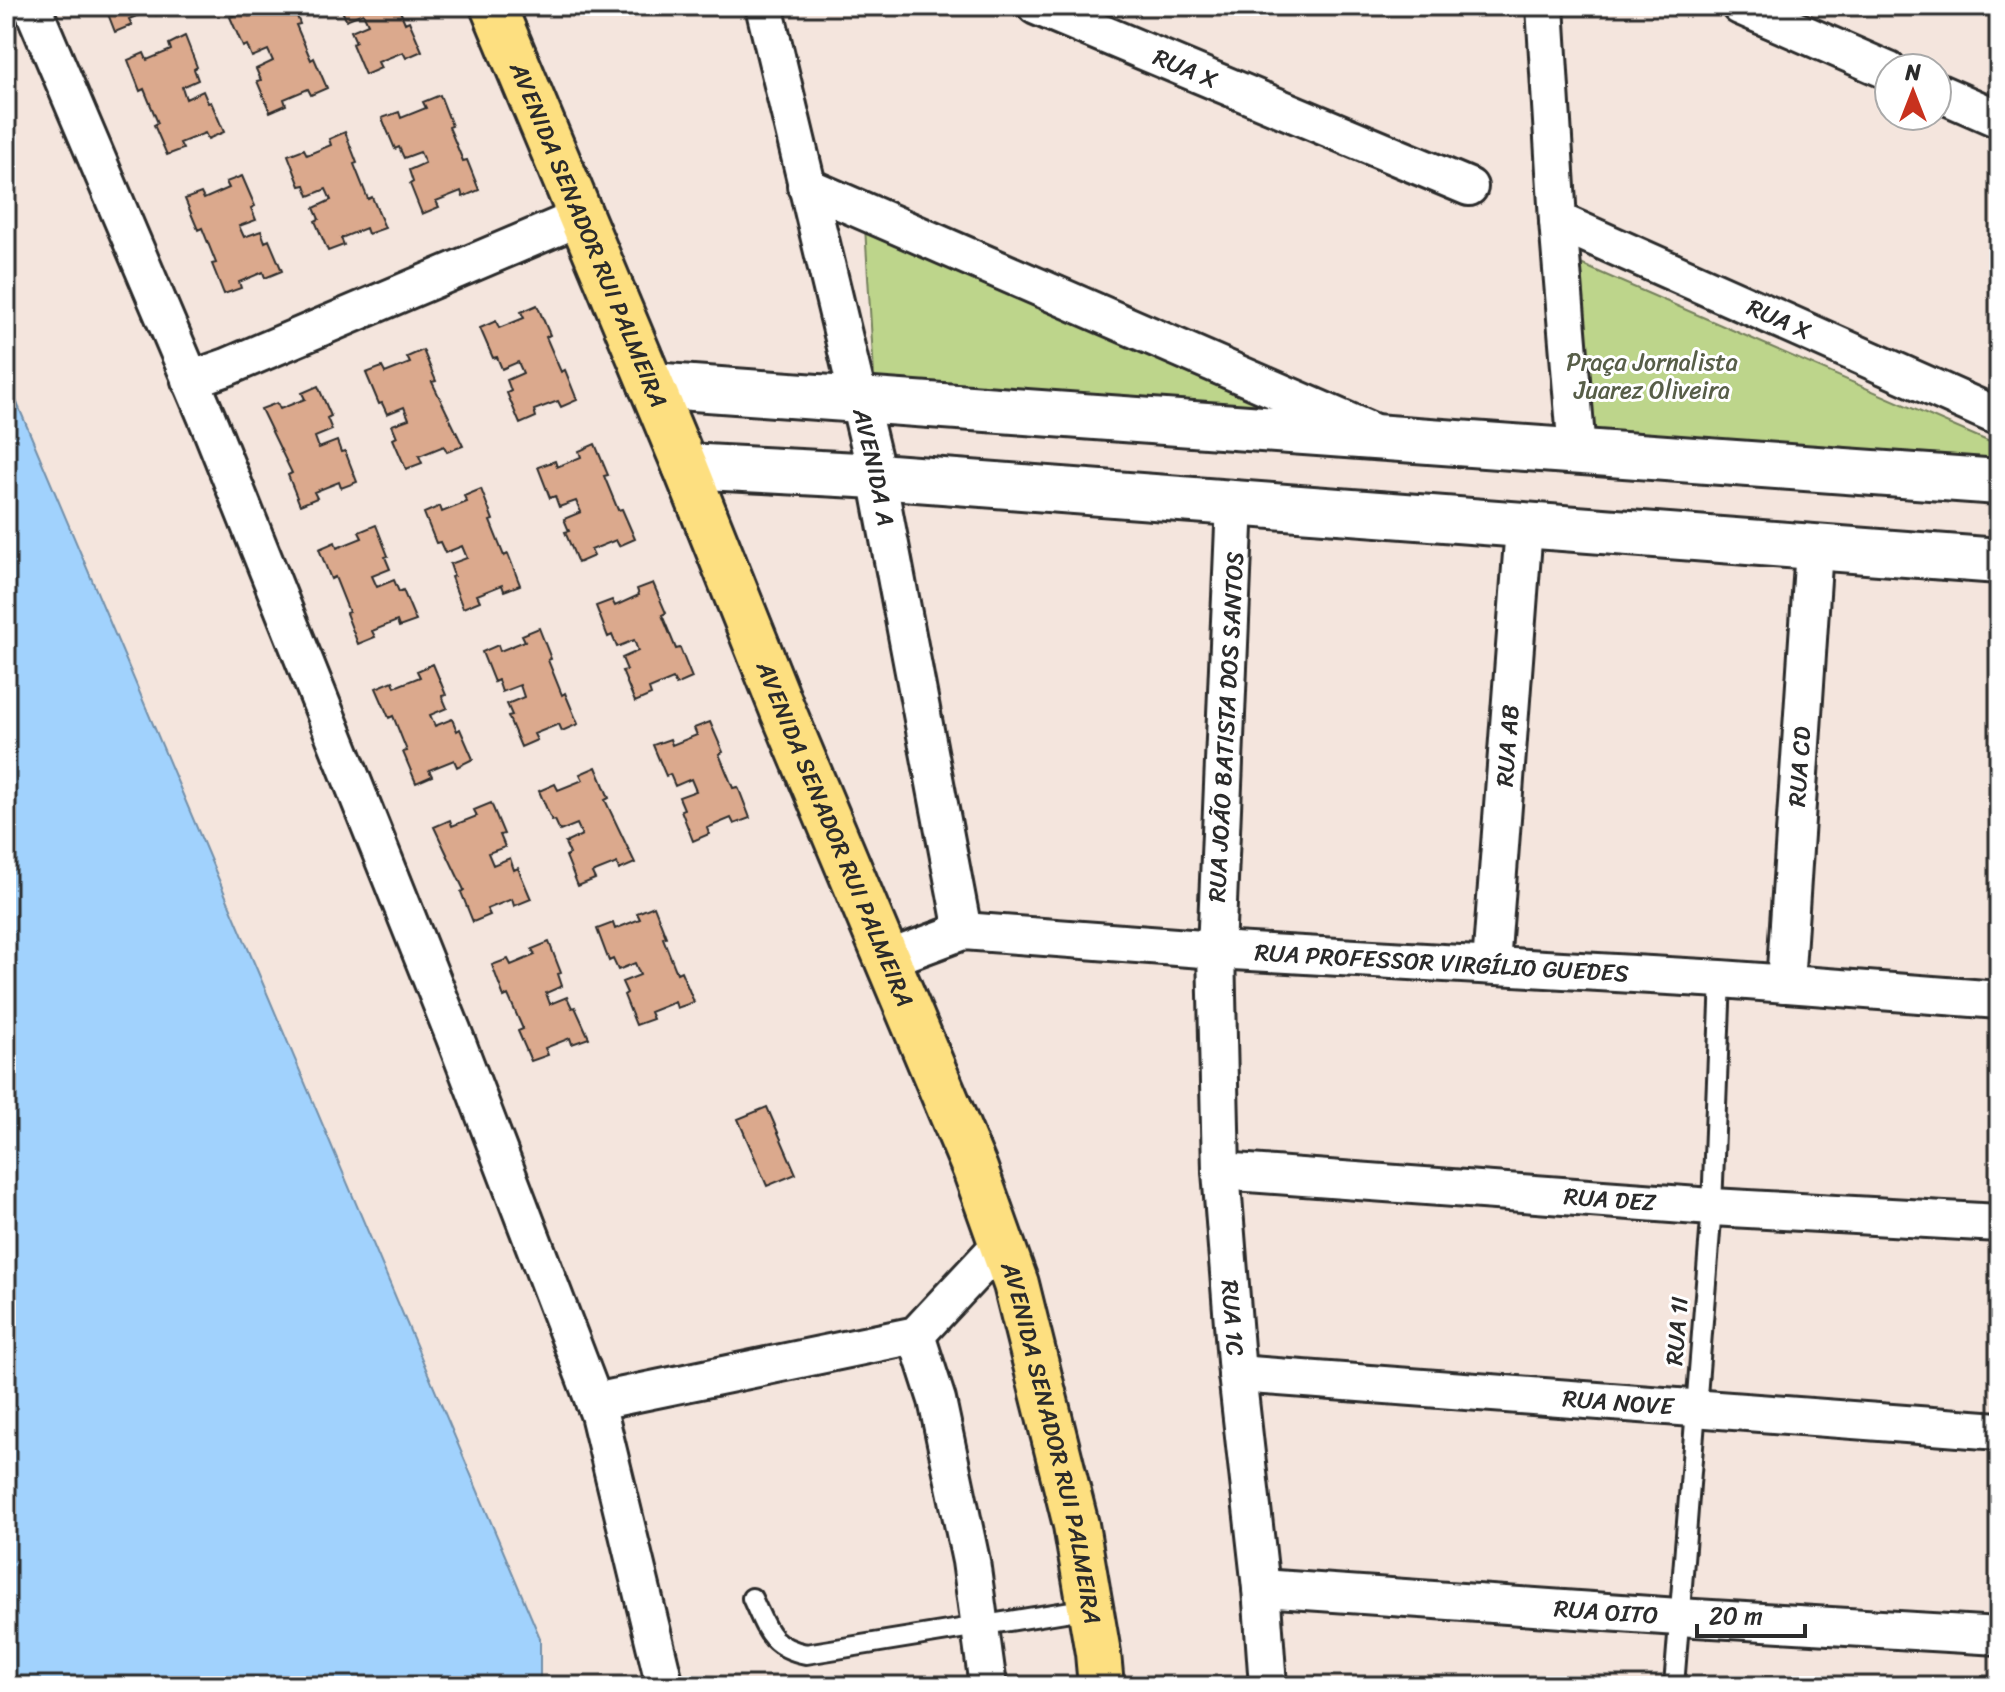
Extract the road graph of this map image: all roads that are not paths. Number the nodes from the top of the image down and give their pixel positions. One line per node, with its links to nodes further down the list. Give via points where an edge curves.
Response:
1 (32, 6): 14 (street)
2 (493, 6): 12 (main road, AVENIDA SENADOR RUI PALMEIRA)
3 (764, 6): 10 (street, AVENIDA A)
4 (1036, 6): 11 (street, RUA X)
5 (1545, 6): 13 (street)
6 (1740, 6): 7 (street)
7 (1873, 64)
8 (1953, 99): 9 (street)
9 (1999, 119)
10 (806, 186): 16 (street, AVENIDA A); 18 (street)
11 (1469, 187)
12 (581, 217): 14 (street); 15 (main road, AVENIDA SENADOR RUI PALMEIRA)
13 (1558, 221): 17 (street, RUA X); 19 (street)
14 (190, 380): 40 (street, via 443,1006)
15 (651, 385): 16 (street); 20 (main road, AVENIDA SENADOR RUI PALMEIRA)
16 (859, 399): 18 (street); 21 (street, AVENIDA A)
17 (1999, 417)
18 (1390, 439): 19 (street)
19 (1577, 452): 22 (street)
20 (685, 466): 21 (street); 29 (main road, AVENIDA SENADOR RUI PALMEIRA)
21 (877, 476): 23 (street); 27 (street, AVENIDA A)
22 (1999, 482)
23 (1235, 503): 24 (street); 28 (street, RUA JOÃO BATISTA DOS SANTOS)
24 (1524, 527): 25 (street); 30 (street, RUA AB)
25 (1814, 549): 26 (street); 32 (street, RUA CD)
26 (1999, 561)
27 (963, 931): 28 (street, RUA PROFESSOR VIRGÍLIO GUEDES); 29 (street, RUA PROFESSOR VIRGÍLIO GUEDES)
28 (1216, 950): 30 (street, RUA PROFESSOR VIRGÍLIO GUEDES); 34 (street, RUA 1C)
29 (888, 959): 37 (main road, AVENIDA SENADOR RUI PALMEIRA)
30 (1491, 965): 31 (street, RUA PROFESSOR VIRGÍLIO GUEDES)
31 (1721, 979): 32 (street, RUA PROFESSOR VIRGÍLIO GUEDES); 35 (lane, RUA 1I)
32 (1785, 984): 33 (street, RUA PROFESSOR VIRGÍLIO GUEDES)
33 (1999, 1000)
34 (1221, 1171): 35 (street, RUA DEZ); 39 (street, RUA 1C)
35 (1712, 1207): 36 (street, RUA DEZ); 41 (lane, RUA 1I)
36 (1999, 1223)
37 (1001, 1244): 38 (street); 45 (main road, AVENIDA SENADOR RUI PALMEIRA, via 1016,1284 1076,1525)
38 (916, 1335): 40 (street); 47 (street, via 937,1400)
39 (1237, 1374): 41 (street, RUA NOVE); 43 (street, RUA 1C)
40 (594, 1402): 49 (street)
41 (1695, 1410): 42 (street, RUA NOVE); 46 (lane, RUA 1I)
42 (1999, 1431)
43 (1261, 1588): 46 (street, RUA OITO); 52 (street, RUA 1C)
44 (752, 1598): 47 (lane, via 770,1637 786,1650 806,1654)
45 (1090, 1608): 47 (lane); 51 (main road, AVENIDA SENADOR RUI PALMEIRA)
46 (1678, 1617): 48 (street, RUA OITO); 53 (lane, RUA 1I)
47 (981, 1625): 50 (street)
48 (1999, 1636)
49 (665, 1686)
50 (988, 1686)
51 (1101, 1686)
52 (1268, 1686)
53 (1674, 1686)

